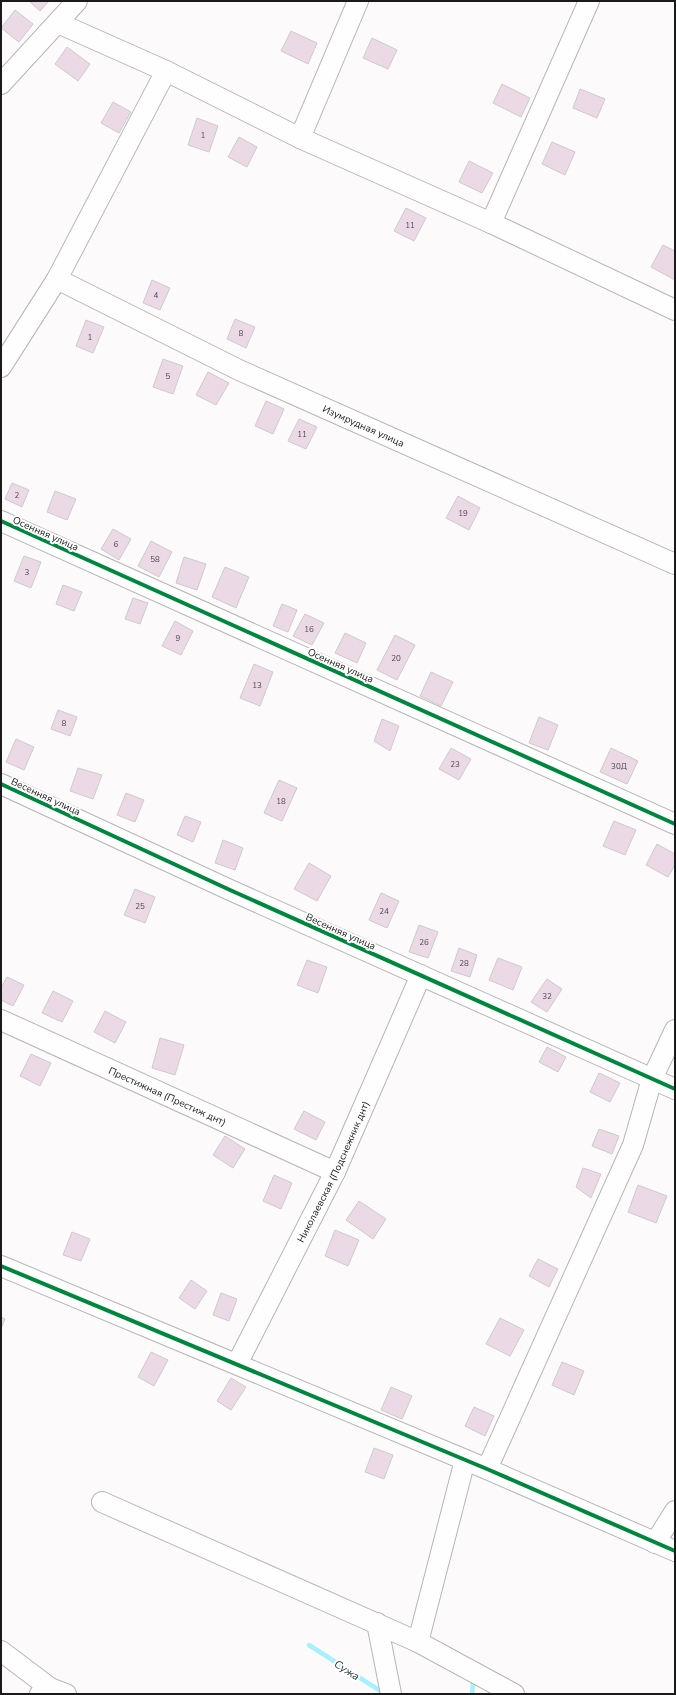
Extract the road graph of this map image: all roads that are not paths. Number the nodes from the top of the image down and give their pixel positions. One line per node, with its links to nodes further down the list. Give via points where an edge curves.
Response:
1 (77, 1): 4 (street)
2 (358, 1): 7 (street)
3 (589, 1): 8 (street)
4 (58, 22): 5 (street); 6 (street)
5 (166, 71): 7 (street); 9 (street)
6 (1, 84)
7 (300, 138): 8 (street)
8 (491, 223): 10 (street)
9 (56, 279): 11 (street); 13 (street, Изумрудная улица, via 239,370)
10 (675, 310)
11 (1, 367)
12 (1, 521): 15 (street, Осенняя улица)
13 (675, 564)
14 (1, 784): 16 (street, Весенняя улица)
15 (675, 824)
16 (421, 975): 19 (street, Весенняя улица); 21 (street, Николаевская (Подснежник днт))
17 (1, 1020): 21 (street, Престижная (Престиж днт))
18 (675, 1030): 19 (street)
19 (652, 1078): 20 (street, Весенняя улица); 25 (street, via 633,1145)
20 (675, 1089)
21 (335, 1172): 23 (street, Николаевская (Подснежник днт))
22 (1, 1266): 23 (street)
23 (237, 1364): 24 (street)
24 (466, 1460): 25 (street); 31 (street)
25 (487, 1469): 28 (street)
26 (102, 1502): 30 (street)
27 (675, 1511): 28 (street)
28 (656, 1542): 29 (street)
29 (675, 1551)
30 (377, 1624): 31 (street); 34 (street)
31 (418, 1642): 35 (street)
32 (1, 1651): 33 (street)
33 (52, 1692)
34 (391, 1694)
35 (514, 1694)

